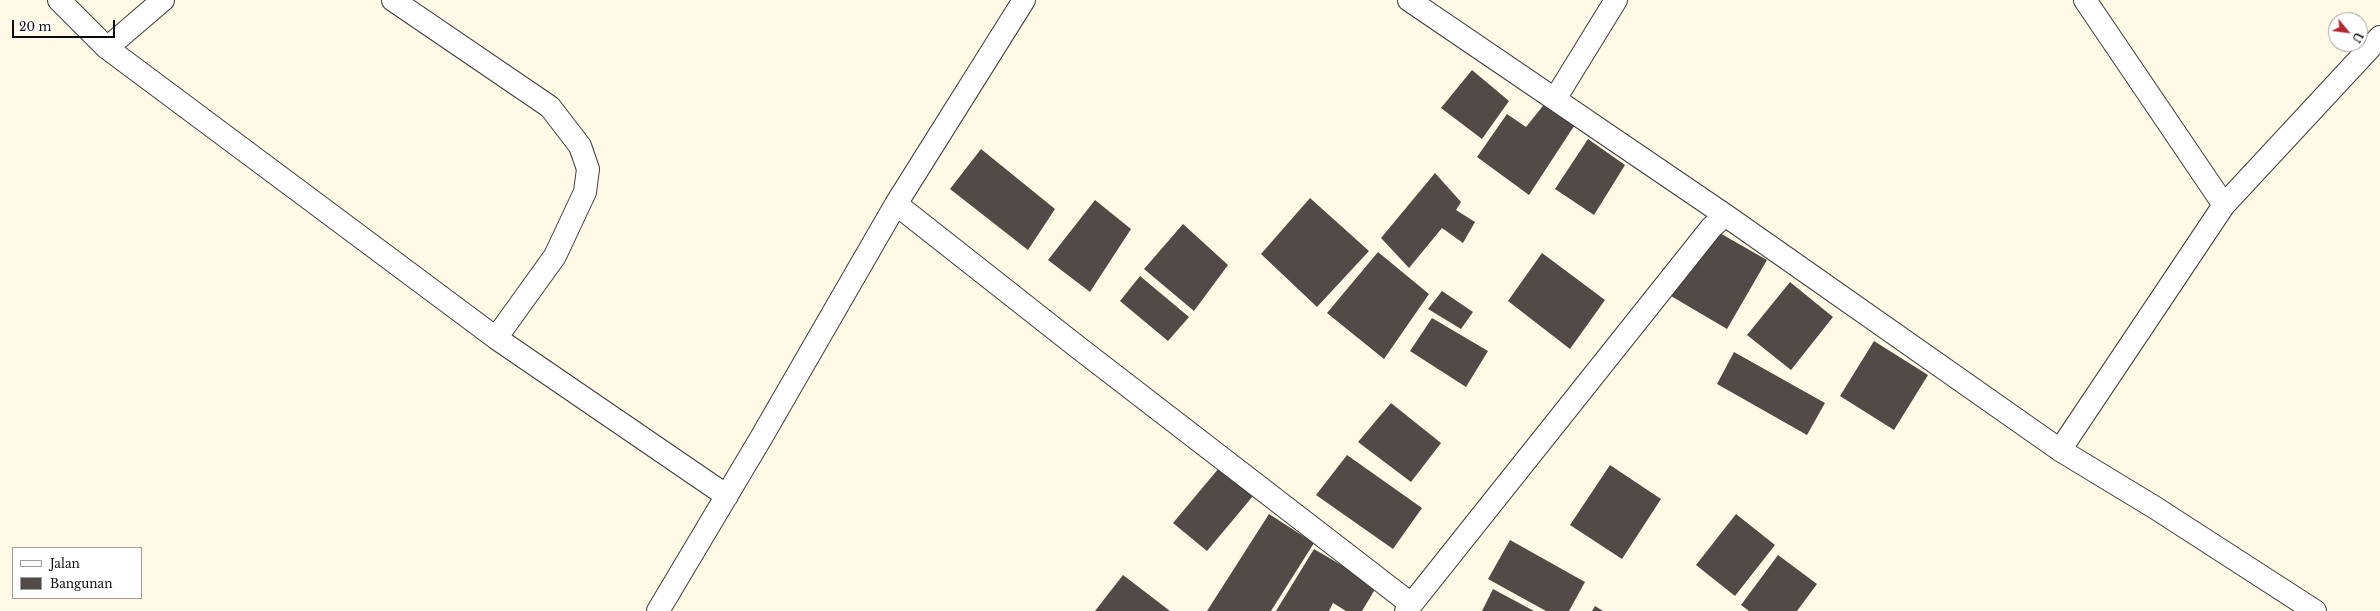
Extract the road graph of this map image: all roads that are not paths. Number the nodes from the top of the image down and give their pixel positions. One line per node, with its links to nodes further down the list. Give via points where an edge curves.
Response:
1 (59, 0): 9 (street)
2 (163, 0): 9 (street)
3 (393, 0): 14 (street, via 550,107 580,146 588,169 584,192 555,256)
4 (1024, 0): 11 (street)
5 (1409, 0): 10 (street)
6 (1616, 0): 10 (street)
7 (2085, 0): 12 (street)
8 (2380, 37): 12 (street)
9 (107, 48): 14 (street)
10 (1555, 99): 13 (street)
11 (896, 204): 16 (street); 17 (street)
12 (2224, 205): 15 (street)
13 (1725, 215): 15 (street); 17 (street, via 1711,228)
14 (496, 338): 16 (street)
15 (2060, 450): 19 (street)
16 (727, 496): 18 (street)
17 (1408, 607)
18 (658, 611)
19 (2315, 611)

